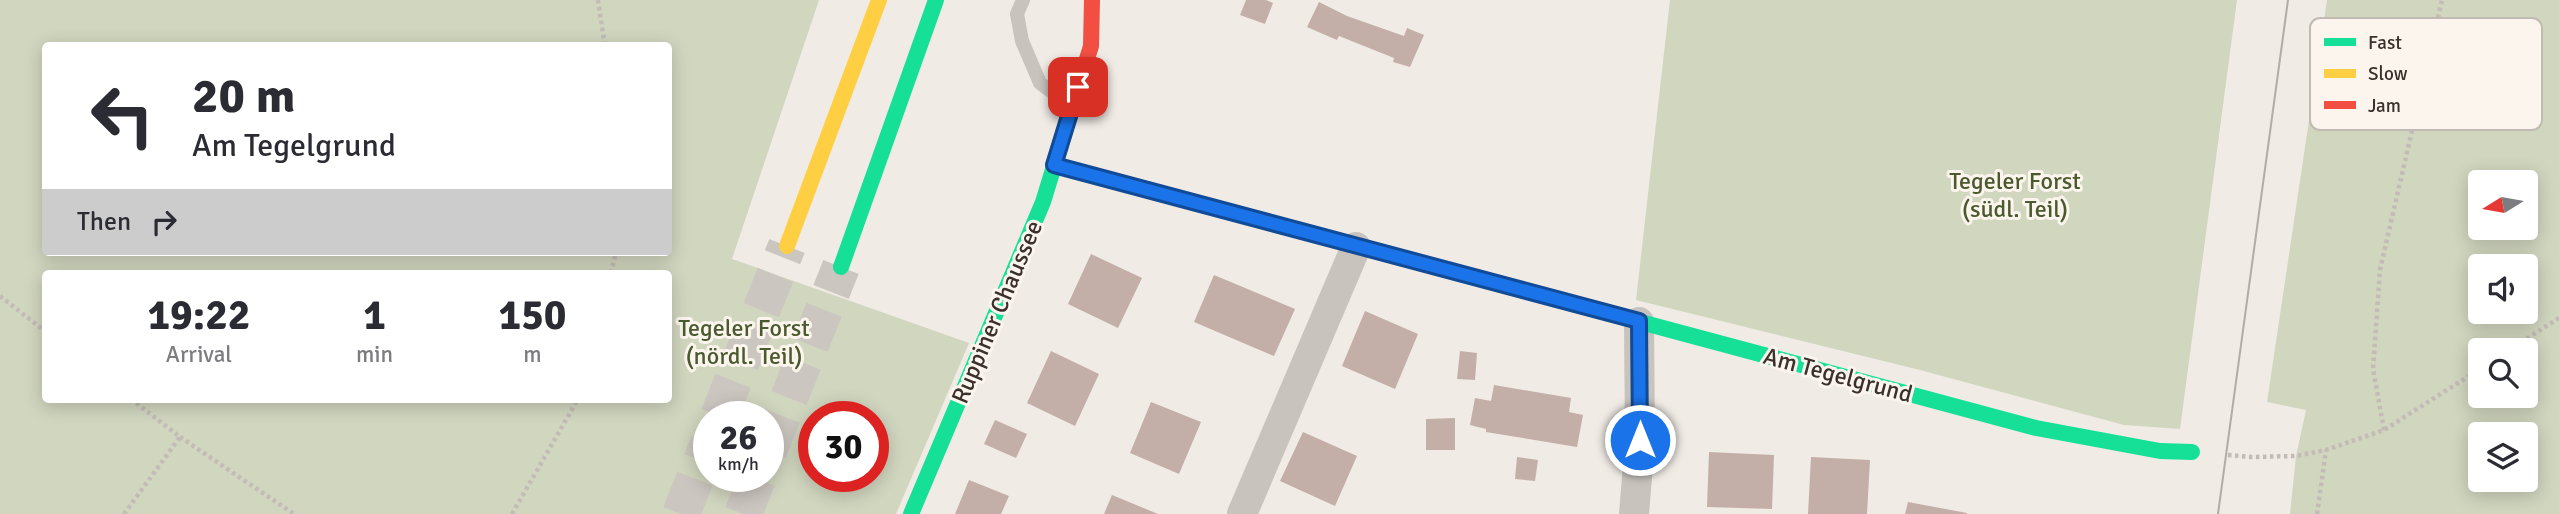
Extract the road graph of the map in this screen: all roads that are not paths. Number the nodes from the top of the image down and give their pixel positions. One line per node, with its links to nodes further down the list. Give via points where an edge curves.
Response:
1 (879, 0): 7 (main road)
2 (936, 0): 9 (main road)
3 (1023, 0): 5 (lane, via 1017,14 1022,41 1040,83)
4 (1092, 0): 5 (main road, Ruppiner Chaussee, via 1091,46)
5 (1071, 107): 6 (main road, Ruppiner Chaussee)
6 (1054, 165): 8 (main road, Am Tegelgrund); 12 (main road, Ruppiner Chaussee, via 1018,265)
7 (787, 246)
8 (1356, 247): 10 (main road, Am Tegelgrund); 13 (street)
9 (841, 267)
10 (1639, 321): 11 (main road, Am Tegelgrund, via 2036,428 2160,452); 14 (street, via 1640,440)
11 (2192, 452)
12 (911, 514)
13 (1242, 514)
14 (1634, 514)

